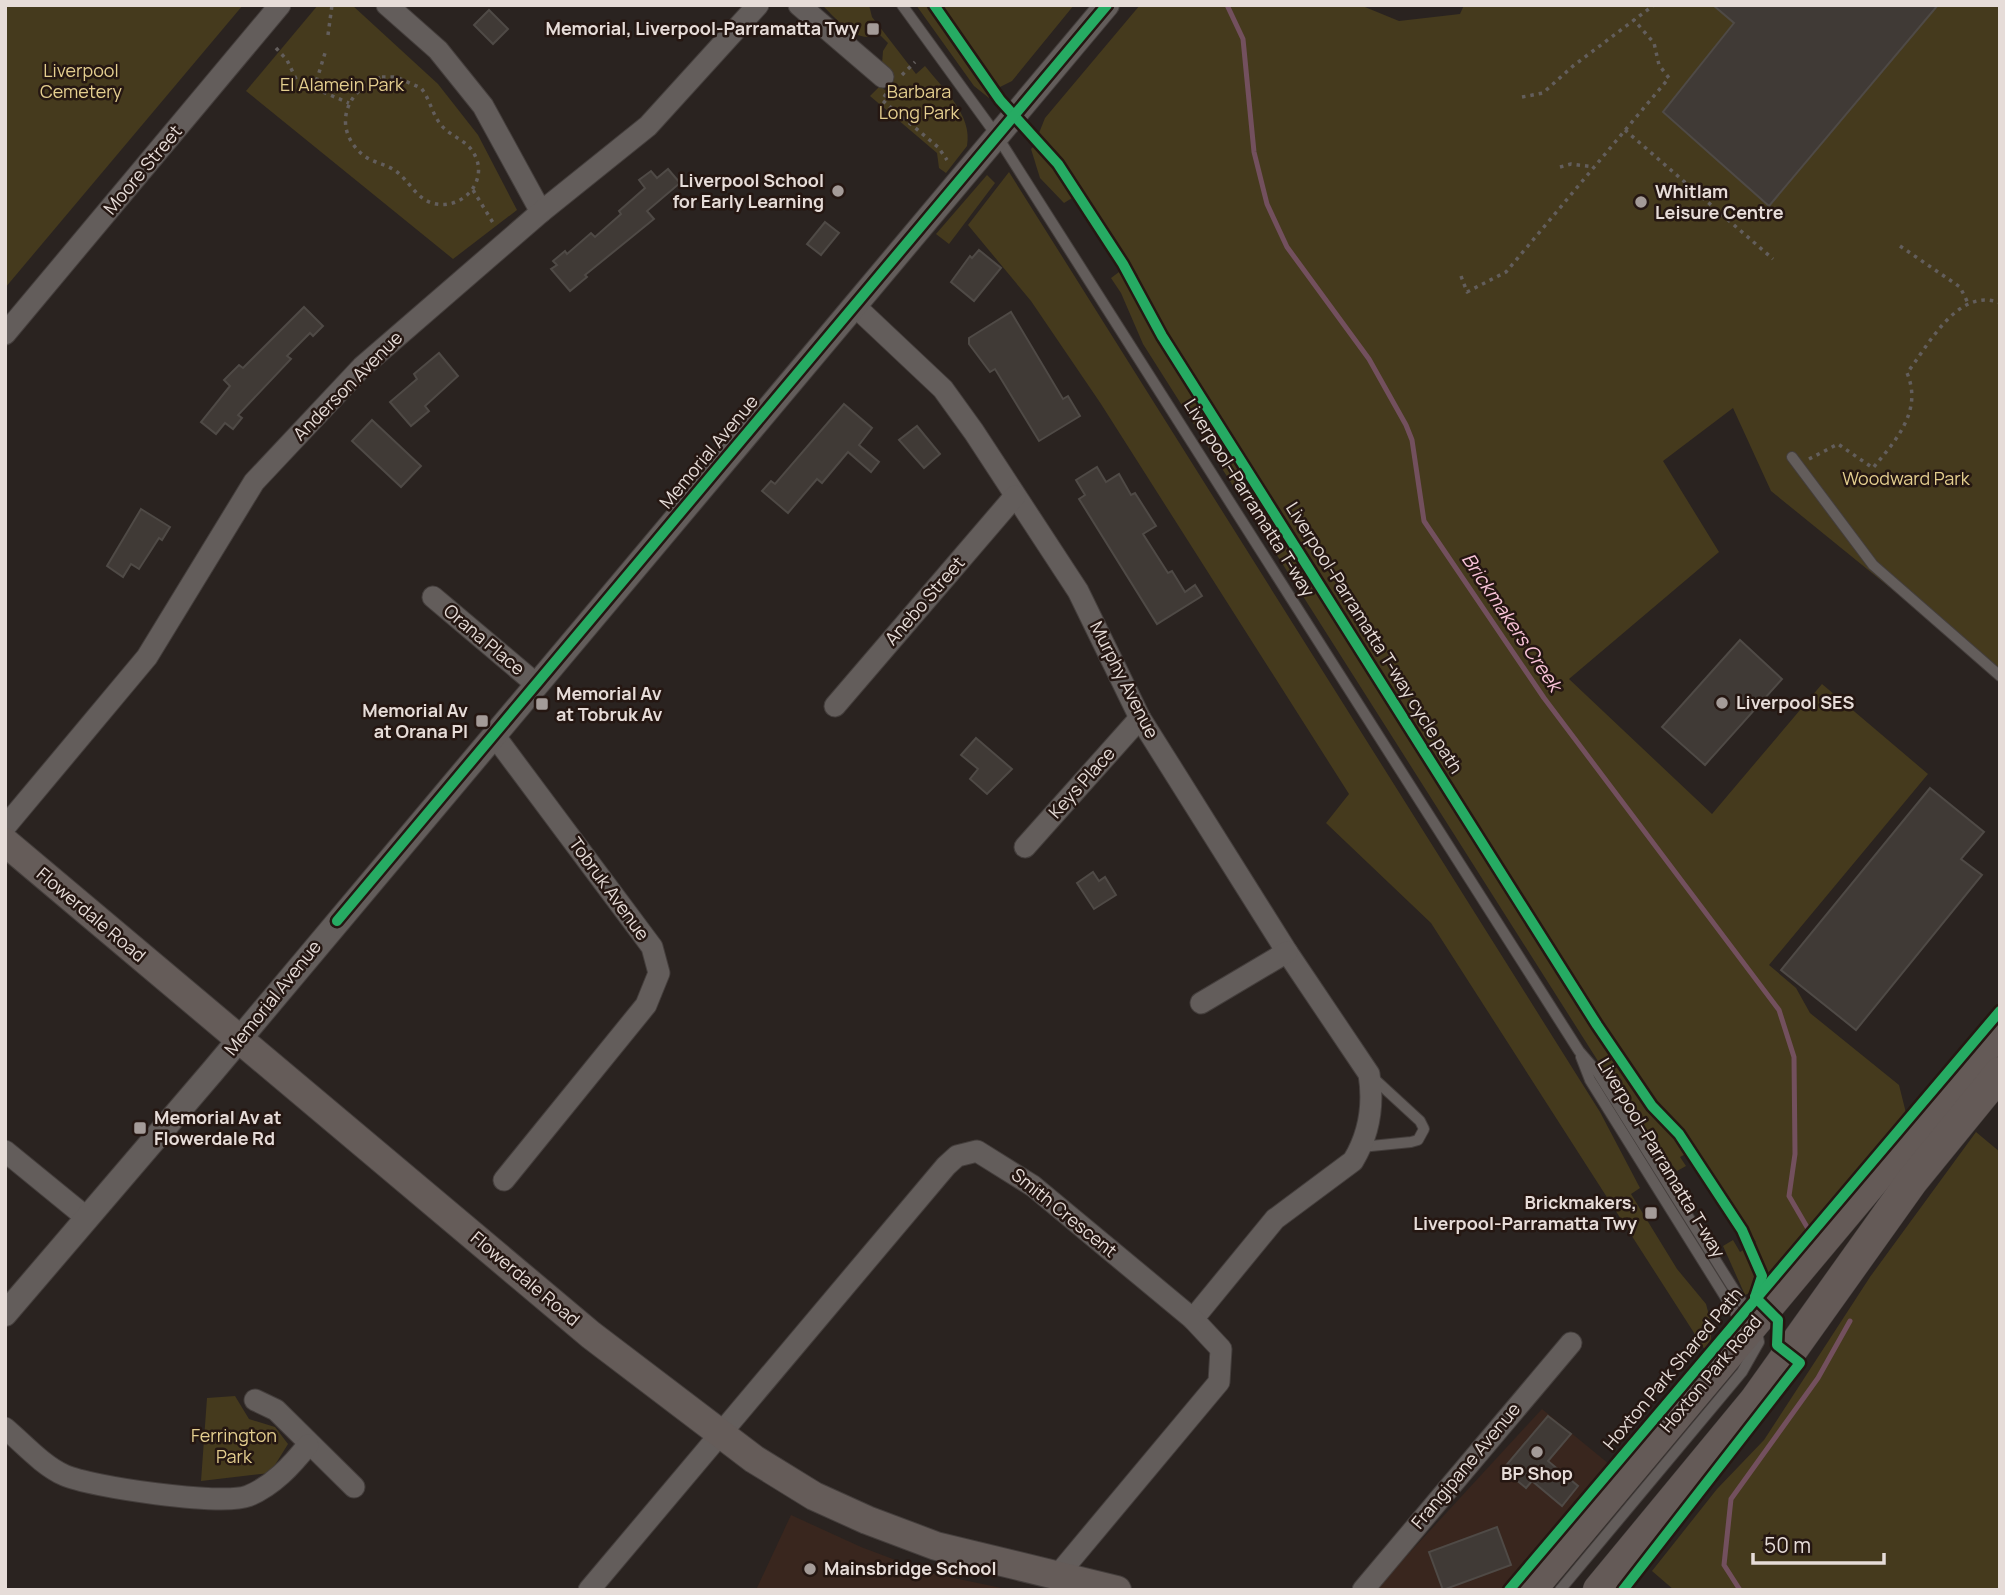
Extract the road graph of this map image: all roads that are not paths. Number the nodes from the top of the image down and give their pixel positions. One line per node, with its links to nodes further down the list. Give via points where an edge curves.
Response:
1 (280, 5): 11 (street, Moore Street)
2 (387, 5): 9 (street, via 438,50 483,106)
3 (758, 5): 9 (street, Anderson Avenue, via 648,126)
4 (799, 5): 7 (street)
5 (902, 5): 8 (lane, Liverpool–Parramatta T-way)
6 (1107, 5): 8 (street, Memorial Avenue)
7 (892, 80)
8 (997, 136): 10 (street, Memorial Avenue); 27 (lane, Liverpool–Parramatta T-way)
9 (541, 212): 20 (street, Anderson Avenue, via 362,367 254,482 148,657)
10 (855, 306): 13 (street, Murphy Avenue, via 943,389); 16 (street, Memorial Avenue)
11 (5, 334)
12 (1795, 461): 15 (lane, via 1873,565)
13 (1015, 496): 17 (street, Anebo Street); 18 (street, Murphy Avenue, via 1078,591)
14 (433, 597): 16 (street, Orana Place)
15 (2000, 676)
16 (536, 684): 19 (street, Memorial Avenue)
17 (835, 706)
18 (1140, 719): 22 (street, Keys Place); 23 (street, Murphy Avenue)
19 (495, 735): 26 (street, Memorial Avenue); 32 (street, Tobruk Avenue, via 652,947 659,973 646,1005)
20 (5, 827)
21 (5, 842): 26 (main road, Flowerdale Road)
22 (1025, 847)
23 (1287, 952): 24 (street); 29 (street, Murphy Avenue)
24 (1201, 1003)
25 (2000, 1029): 36 (main road, Hoxton Park Road)
26 (239, 1039): 33 (street, Memorial Avenue); 40 (main road, Flowerdale Road, via 591,1335)
27 (1579, 1051): 36 (lane, Liverpool–Parramatta T-way, via 1598,1073); 36 (lane, Liverpool–Parramatta T-way, via 1590,1080)
28 (2000, 1073): 49 (main road, via 1912,1181 1755,1401)
29 (1369, 1074): 30 (street, via 1370,1121); 30 (lane, Murphy Avenue, via 1424,1129 1418,1140 1411,1142)
30 (1361, 1147): 35 (street, via 1343,1170 1275,1219)
31 (5, 1151): 33 (street)
32 (504, 1180)
33 (86, 1218): 34 (street, Memorial Avenue)
34 (5, 1314)
35 (1193, 1319): 40 (street, Smith Crescent, via 1014,1171 978,1151 968,1153 946,1166); 43 (street, Smith Crescent, via 1221,1349 1219,1382)
36 (1747, 1334): 47 (main road, Hoxton Park Road); 48 (lane)
37 (1571, 1343): 46 (street, Frangipane Avenue)
38 (255, 1400): 41 (street, via 276,1410)
39 (5, 1428): 41 (street, via 62,1474 84,1482 221,1501 247,1496 274,1480)
40 (718, 1434): 43 (main road, Flowerdale Road, via 814,1496 867,1520 936,1546); 44 (street, Smith Crescent)
41 (308, 1445): 42 (street)
42 (354, 1488)
43 (1057, 1576): 45 (main road, Flowerdale Road)
44 (589, 1590)
45 (1117, 1590)
46 (1363, 1590)
47 (1530, 1590)
48 (1560, 1590)
49 (1599, 1590)

